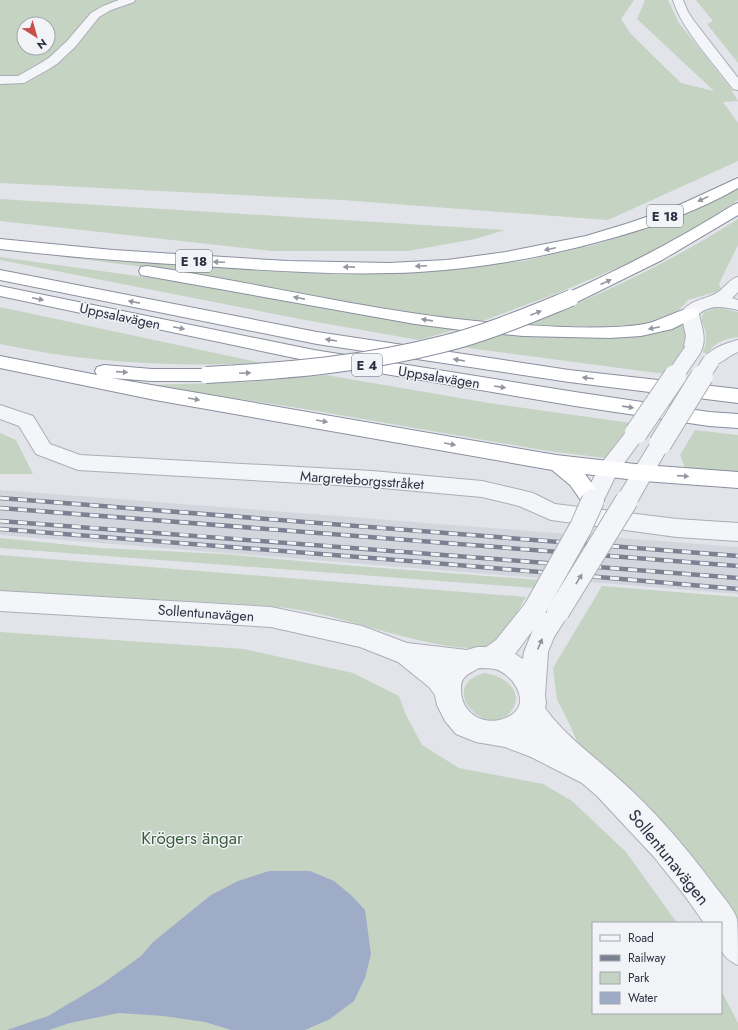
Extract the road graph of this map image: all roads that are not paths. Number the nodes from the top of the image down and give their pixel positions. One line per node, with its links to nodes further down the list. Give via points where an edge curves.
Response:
1 (130, 0): 3 (street, via 95,15 72,44 49,63 20,80)
2 (678, 0): 4 (street, via 689,23)
3 (0, 80)
4 (738, 86)
5 (738, 182): 7 (highway, E 18, one-way to 7, via 688,207 588,241 484,260 388,268 294,267 152,258)
6 (738, 208): 16 (highway, E 18, one-way to 6, bridge, via 89,370 152,375 270,372 376,359 477,334 571,298 655,258)
7 (0, 244)
8 (0, 253): 14 (highway, one-way to 8, via 663,326 620,332 503,329 372,312 180,276)
9 (0, 275): 18 (highway, Uppsalavägen / E 4, one-way to 9, via 569,376 317,338)
10 (738, 282): 12 (street, via 725,295)
11 (0, 291): 20 (highway, Uppsalavägen / E 4, one-way to 20, via 314,356 575,399)
12 (713, 301): 13 (street); 14 (street, via 695,307)
13 (738, 305)
14 (690, 313): 22 (street, bridge, via 696,332 692,351)
15 (738, 346): 23 (street, bridge, via 726,349 711,361)
16 (0, 354)
17 (0, 362): 21 (highway, one-way to 21, via 155,393)
18 (738, 396)
19 (0, 412): 26 (street, Margreteborgsstråket, via 26,421 43,449 78,462 482,489 525,499 551,512 677,528)
20 (738, 421)
21 (556, 463): 22 (highway); 25 (highway, via 571,472)
22 (608, 469): 23 (highway); 25 (street)
23 (644, 473): 24 (highway, one-way to 24); 28 (street, one-way to 23, bridge)
24 (738, 480)
25 (593, 500): 28 (street, bridge)
26 (738, 532)
27 (0, 601): 29 (street, Sollentunavägen, via 271,617 362,636)
28 (547, 610): 30 (street, via 505,648); 33 (street, one-way to 28, via 536,652 544,632)
29 (407, 654): 31 (street, Sollentunavägen); 32 (street, Sollentunavägen, via 438,679)
30 (491, 657): 31 (street, Sollentunavägen, via 478,657); 33 (street, Sollentunavägen, via 515,666 524,674 530,684)
31 (466, 661): 32 (street, via 456,668)
32 (447, 691): 34 (street, Sollentunavägen, via 449,705 457,717 469,727 484,733)
33 (532, 702): 34 (street, via 525,721 514,729); 35 (street, Sollentunavägen, via 543,727)
34 (499, 734): 35 (street, Sollentunavägen, via 526,741)
35 (590, 773): 36 (street, Sollentunavägen, via 610,789 644,824 681,868)
36 (720, 922)
37 (722, 924): 38 (street, Sollentunavägen)
38 (738, 949)

